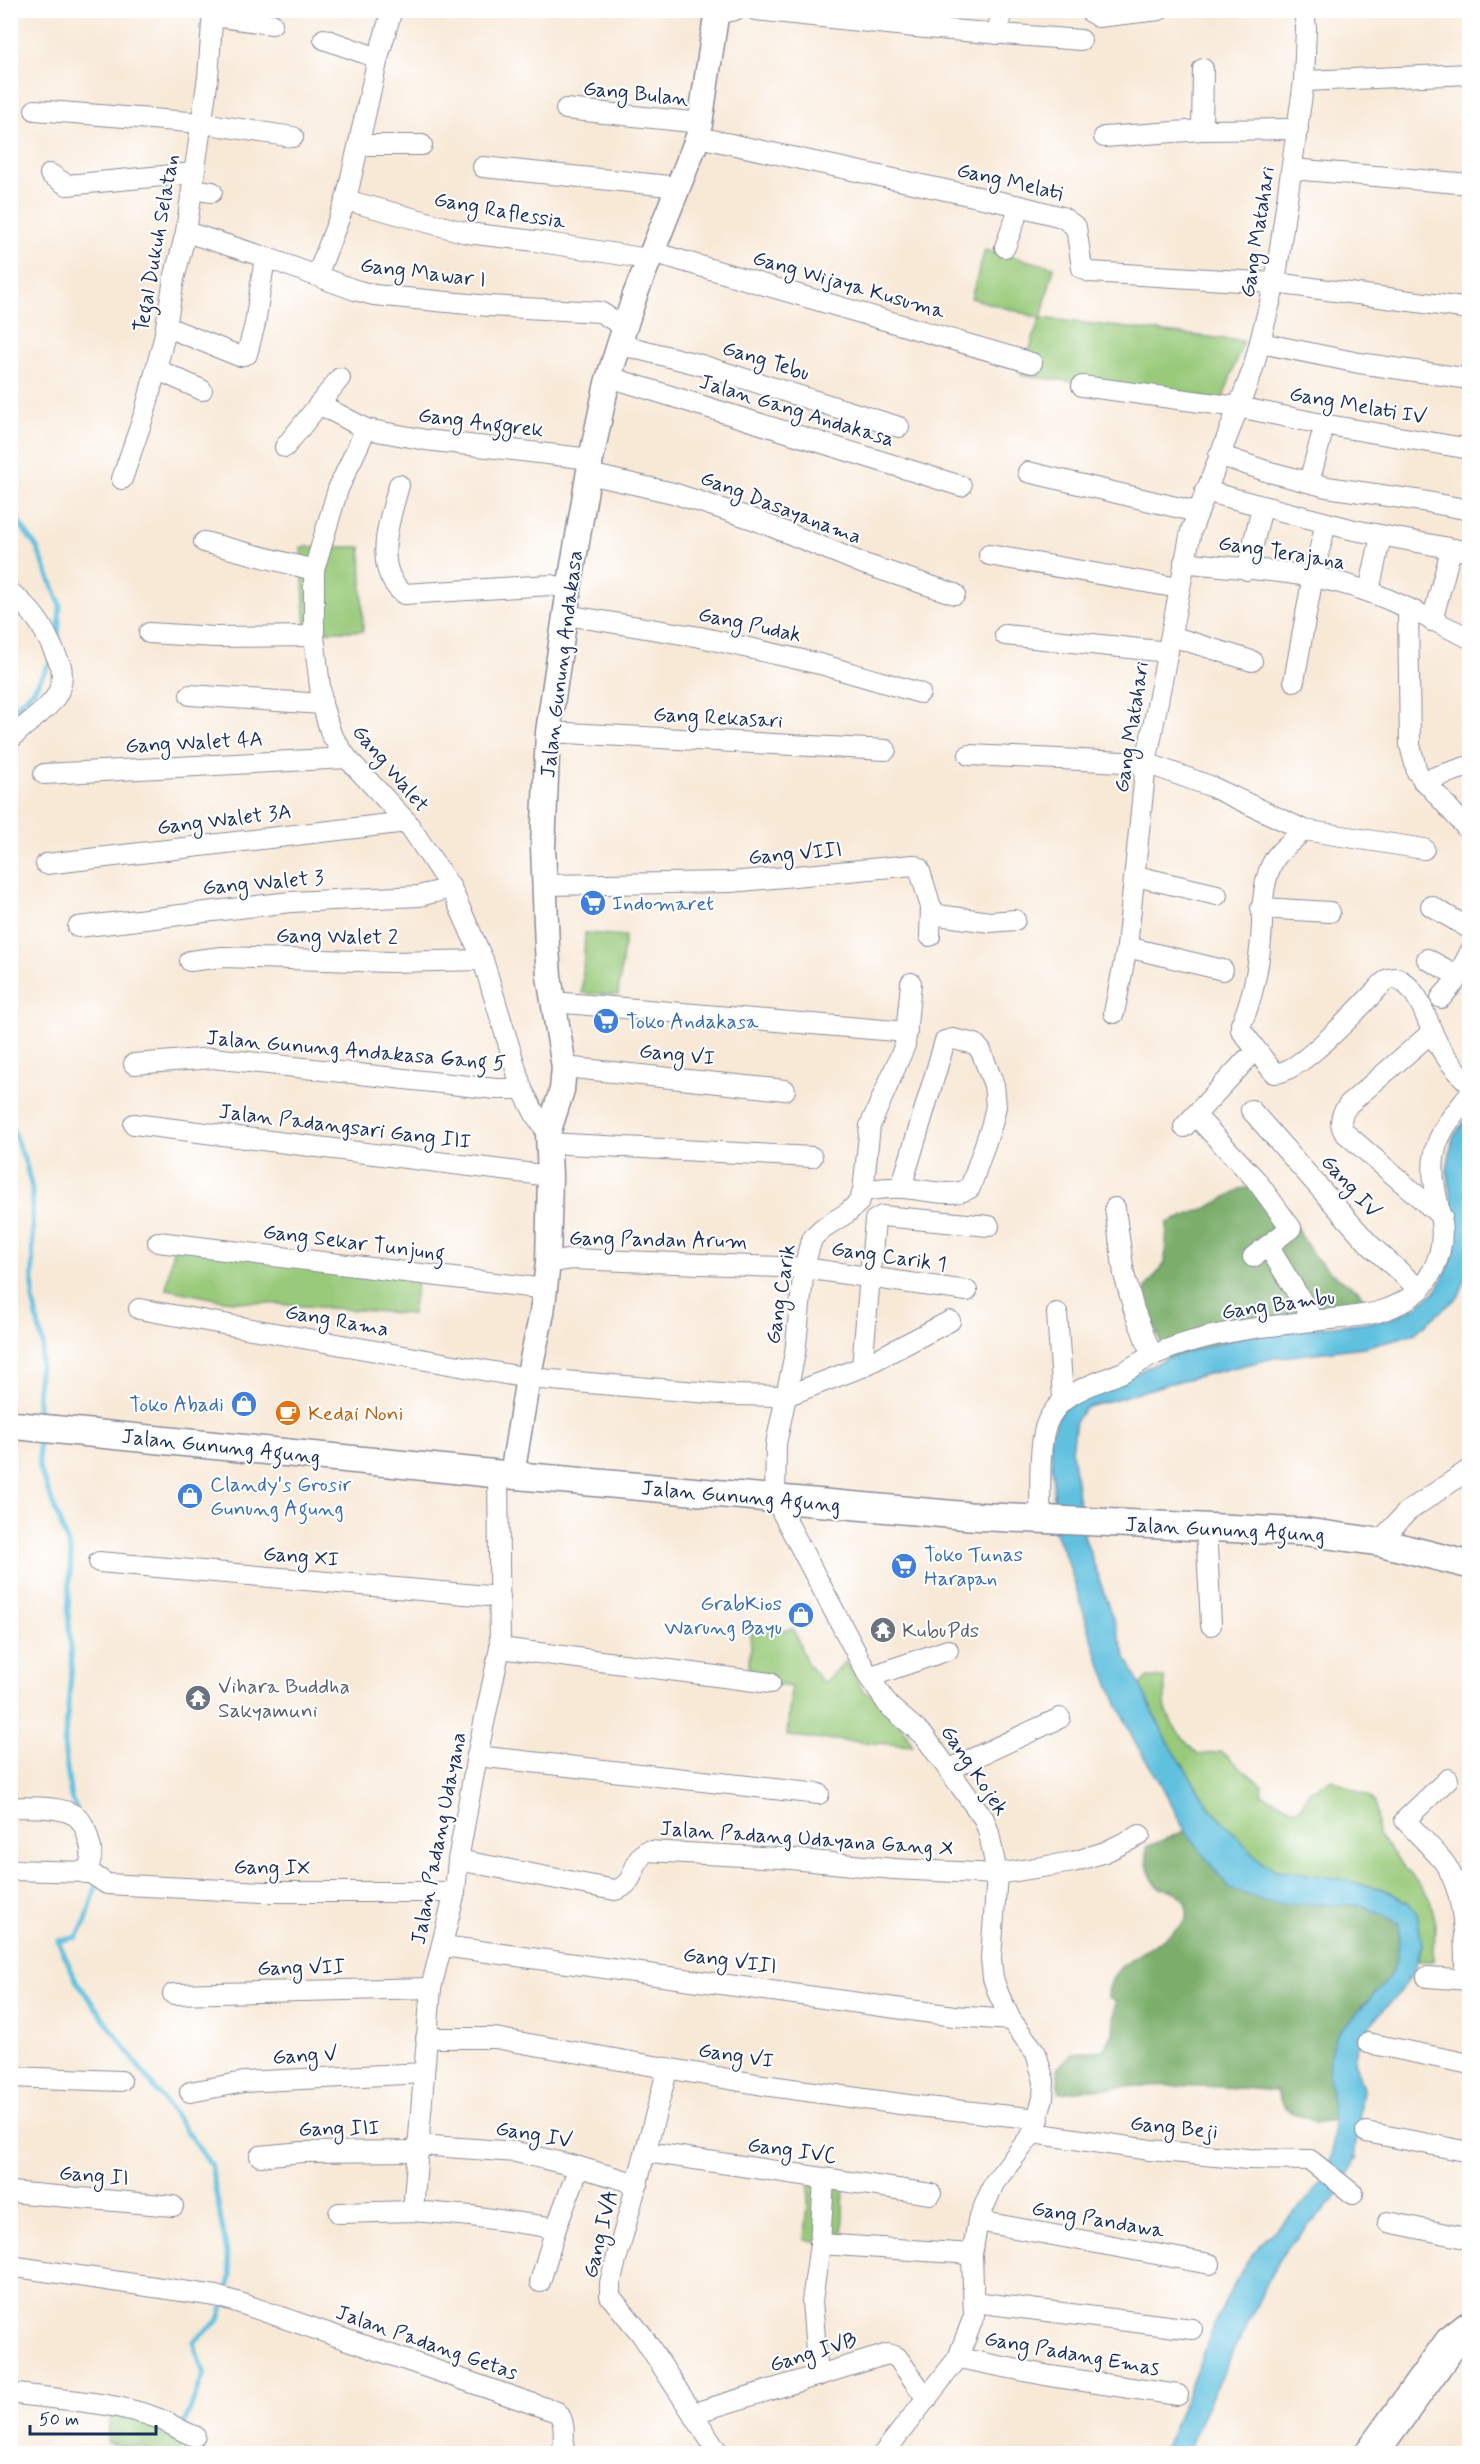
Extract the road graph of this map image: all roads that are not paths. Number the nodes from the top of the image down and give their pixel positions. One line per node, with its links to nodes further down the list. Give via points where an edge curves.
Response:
1 (392, 10): 13 (street)
2 (756, 10): 10 (street)
3 (1002, 10): 10 (street)
4 (1088, 10): 5 (street, via 1098,17)
5 (1159, 10)
6 (1304, 10): 16 (street, Gang Matahari)
7 (723, 12): 21 (street, Jalan Gunung Andakasa)
8 (213, 13): 9 (street); 19 (street, Tegal Dukuh Selatan)
9 (272, 24)
10 (997, 34): 12 (street)
11 (324, 39): 13 (street)
12 (1081, 40)
13 (378, 58): 25 (street)
14 (1203, 69): 22 (street)
15 (1470, 74): 16 (street)
16 (1304, 81): 20 (street, Gang Matahari)
17 (35, 110): 19 (street)
18 (566, 110): 21 (street, Gang Bulan)
19 (202, 123): 23 (street); 30 (street, Tegal Dukuh Selatan)
20 (1298, 129): 22 (street); 28 (street, Gang Matahari)
21 (699, 130): 32 (street, Jalan Gunung Andakasa); 35 (street, Gang Melati)
22 (1202, 130): 24 (street)
23 (293, 137)
24 (1104, 137)
25 (360, 145): 26 (street); 34 (street)
26 (422, 145)
27 (483, 167): 32 (street)
28 (1292, 169): 31 (street); 41 (street, Gang Matahari)
29 (50, 174): 30 (street, via 67,185)
30 (193, 181): 33 (street); 36 (street, Tegal Dukuh Selatan)
31 (1470, 184)
32 (679, 186): 38 (street, Jalan Gunung Andakasa)
33 (213, 192)
34 (346, 200): 38 (street, Gang Raflessia, via 467,234); 40 (street)
35 (1020, 206): 37 (street); 41 (street, Gang Melati, via 1072,223 1078,231 1082,268 1086,270)
36 (186, 232): 39 (street, Gang Mawar I); 43 (street, Tegal Dukuh Selatan)
37 (1005, 247)
38 (650, 255): 44 (street, Jalan Gunung Andakasa); 46 (street, Gang Wijaya Kusuma)
39 (265, 256): 40 (street, Gang Mawar I); 43 (street, via 247,354 239,356)
40 (317, 276): 44 (street, Gang Mawar I, via 374,295 600,312)
41 (1275, 283): 42 (street); 45 (street, Gang Matahari)
42 (1470, 309)
43 (167, 327): 47 (street, Tegal Dukuh Selatan)
44 (621, 335): 50 (street, Jalan Gunung Andakasa); 55 (street, Gang Tebu, via 701,365)
45 (1261, 343): 49 (street, via 1359,363); 54 (street, Gang Matahari)
46 (1032, 363)
47 (156, 369): 52 (street); 63 (street, Tegal Dukuh Selatan)
48 (340, 378): 53 (street)
49 (1470, 379)
50 (613, 381): 61 (street, Jalan Gunung Andakasa); 66 (street, Jalan Gang Andakasa)
51 (1082, 386): 54 (street, Gang Melati IV)
52 (202, 390)
53 (319, 404): 56 (street, Gang Anggrek); 58 (street)
54 (1238, 407): 59 (street, Gang Melati IV); 60 (street, Gang Matahari)
55 (899, 427)
56 (366, 429): 61 (street, Gang Anggrek); 77 (street, Gang Walet, via 338,489)
57 (1321, 438): 64 (street)
58 (285, 447)
59 (1470, 449)
60 (1219, 454): 64 (street); 67 (street, Gang Matahari)
61 (590, 466): 81 (street, Jalan Gunung Andakasa); 84 (street, Gang Dasayanama, via 753,519 864,564)
62 (1028, 472): 70 (street)
63 (122, 479)
64 (1309, 482): 69 (street)
65 (399, 485): 81 (street, via 384,549 395,587 405,594 551,585)
66 (961, 486)
67 (1205, 491): 68 (street); 70 (street, Gang Matahari)
68 (1262, 507): 71 (street); 78 (street)
69 (1470, 510)
70 (1197, 512): 76 (street, Gang Matahari)
71 (1326, 523): 72 (street); 79 (street)
72 (1381, 536): 74 (street); 82 (street)
73 (204, 542): 77 (street)
74 (1460, 551): 87 (street)
75 (989, 555): 80 (street)
76 (1184, 562): 78 (street, Gang Terajana); 80 (street, Gang Matahari)
77 (314, 570): 90 (street, Gang Walet)
78 (1247, 570): 79 (street, Gang Terajana)
79 (1313, 576): 82 (street, Gang Terajana); 94 (street)
80 (1179, 588): 92 (street, Gang Matahari)
81 (569, 589): 86 (street, Jalan Gunung Andakasa)
82 (1369, 591): 85 (street, Gang Terajana)
83 (10, 592): 99 (street, via 38,618 63,675 54,702)
84 (954, 594)
85 (1408, 610): 87 (street, Gang Terajana); 106 (street, via 1410,745 1413,761)
86 (566, 615): 95 (street, Gang Pudak, via 700,637 819,664); 98 (street, Jalan Gunung Andakasa)
87 (1431, 621): 91 (street, Gang Terajana)
88 (149, 633): 90 (street, via 215,638)
89 (1005, 635): 92 (street)
90 (314, 636): 97 (street, Gang Walet)
91 (1470, 638)
92 (1170, 644): 93 (street); 103 (street, Gang Matahari)
93 (1252, 661)
94 (1294, 681)
95 (920, 693)
96 (190, 695): 97 (street)
97 (322, 704): 102 (street, Gang Walet, via 332,734)
98 (548, 732): 100 (street, Gang Rekasari); 113 (street, Jalan Gunung Andakasa)
99 (10, 740)
100 (886, 750)
101 (969, 755): 103 (street)
102 (347, 758): 105 (street, Gang Walet 4A); 107 (street, Gang Walet)
103 (1146, 763): 108 (street, via 1210,786); 112 (street, Gang Matahari)
104 (1466, 767): 106 (street)
105 (44, 774)
106 (1424, 781): 109 (street)
107 (407, 822): 111 (street, Gang Walet 3A); 114 (street, Gang Walet)
108 (1304, 830): 110 (street); 118 (street, via 1273,861)
109 (1470, 832)
110 (1424, 849)
111 (46, 864)
112 (1136, 876): 115 (street); 124 (street, Gang Matahari)
113 (544, 885): 117 (street, Gang VIII, via 731,882 913,866 919,868); 133 (street, Jalan Gunung Andakasa)
114 (451, 888): 121 (street, Gang Walet 3, via 411,897 291,902); 127 (street, Gang Walet)
115 (1216, 895)
116 (1431, 906): 122 (street)
117 (931, 907): 120 (street, via 938,915 990,922); 123 (street)
118 (1261, 908): 119 (street); 136 (street, via 1254,983 1241,1030 1274,1073 1281,1073 1308,1055 1392,978 1401,980 1424,1007)
119 (1330, 912)
120 (1015, 920)
121 (78, 927)
122 (1470, 929)
123 (930, 936)
124 (1127, 947): 129 (street); 134 (street, Gang Matahari)
125 (1470, 952): 130 (street)
126 (1427, 959): 130 (street)
127 (483, 960): 128 (street, Gang Walet 2, via 391,962 222,957); 141 (street, Gang Walet)
128 (190, 961)
129 (1223, 970)
130 (1458, 976): 132 (street)
131 (911, 983): 135 (street)
132 (1441, 998)
133 (553, 1002): 135 (street); 139 (street, Jalan Gunung Andakasa)
134 (1114, 1013)
135 (907, 1032): 150 (street, via 900,1061 870,1126)
136 (1432, 1032): 140 (street, via 1446,1058); 152 (street, via 1349,1104 1341,1124 1344,1131)
137 (1246, 1059): 164 (street, via 1190,1122 1256,1180 1291,1228 1260,1251)
138 (134, 1064): 141 (street, Jalan Gunung Andakasa Gang 5, via 213,1058)
139 (564, 1067): 142 (street, Gang VI); 146 (street, Jalan Gunung Andakasa, via 562,1090)
140 (1470, 1085)
141 (522, 1089): 146 (street, Jalan Gunung Andakasa Gang 5)
142 (785, 1090)
143 (1470, 1094): 152 (street, Gang Bambu, via 1441,1133 1435,1150 1434,1172)
144 (1251, 1110): 159 (street, Gang IV, via 1369,1244)
145 (134, 1124): 148 (street, Jalan Padangsari Gang III)
146 (548, 1138): 147 (street); 148 (street, Jalan Gunung Andakasa)
147 (812, 1157)
148 (550, 1176): 155 (street, Jalan Gunung Andakasa)
149 (901, 1188): 149 (street, via 947,1039 975,1044 994,1085 996,1106 970,1188 953,1193); 150 (street)
150 (864, 1191): 156 (street, Gang Carik, via 854,1207 813,1237)
151 (1115, 1208): 165 (street, via 1124,1274)
152 (1442, 1217): 159 (street, Gang Bambu, via 1439,1257)
153 (988, 1226): 157 (street, via 878,1218)
154 (158, 1242): 158 (street, Gang Sekar Tunjung)
155 (548, 1263): 156 (street, Gang Pandan Arum, via 573,1258); 158 (street, Jalan Gunung Andakasa)
156 (804, 1268): 157 (street, Gang Carik 1); 168 (street, Gang Carik)
157 (870, 1277): 160 (street, Gang Carik 1); 166 (street)
158 (545, 1289): 167 (street, Jalan Gunung Andakasa)
159 (1420, 1290): 164 (street, Gang Bambu, via 1392,1308)
160 (967, 1291)
161 (139, 1309): 167 (street, Gang Rama)
162 (1058, 1312): 169 (street)
163 (950, 1321): 166 (street)
164 (1314, 1321): 165 (street, Gang Bambu, via 1236,1331 1188,1342)
165 (1152, 1356): 169 (street, Gang Bambu)
166 (862, 1367): 168 (street)
167 (528, 1378): 168 (street); 172 (street, Jalan Gunung Andakasa)
168 (786, 1396): 173 (street, Gang Carik, via 776,1444)
169 (1063, 1398): 174 (street, via 1043,1438)
170 (10, 1425): 172 (main road, Jalan Gunung Agung)
171 (1470, 1469): 176 (street, via 1407,1512)
172 (505, 1475): 173 (main road, Jalan Gunung Agung); 179 (street, Jalan Padang Udayana)
173 (775, 1499): 174 (main road, Jalan Gunung Agung); 183 (street, Gang Kojek)
174 (1042, 1520): 175 (main road, Jalan Gunung Agung)
175 (1206, 1527): 176 (main road, Jalan Gunung Agung, via 1307,1532); 180 (street)
176 (1379, 1542): 178 (main road, Jalan Gunung Agung)
177 (99, 1562): 179 (street, Gang XI)
178 (1470, 1565)
179 (500, 1597): 181 (street, Jalan Padang Udayana)
180 (1211, 1625)
181 (500, 1648): 184 (street); 186 (street, Jalan Padang Udayana)
182 (948, 1650): 183 (street)
183 (869, 1677): 187 (street, Gang Kojek, via 889,1706 926,1737)
184 (770, 1683)
185 (1060, 1718): 187 (street)
186 (477, 1756): 189 (street); 192 (street, Jalan Padang Udayana)
187 (950, 1769): 194 (street, Gang Kojek, via 984,1819)
188 (1448, 1779): 199 (street, via 1405,1820 1444,1863 1456,1887)
189 (819, 1794)
190 (10, 1808): 195 (street, via 62,1811 76,1816 91,1847 90,1864)
191 (1140, 1835): 194 (street, via 1073,1862)
192 (458, 1860): 194 (street, Jalan Padang Udayana Gang X, via 615,1890 627,1884 639,1857 647,1851); 196 (street, Jalan Padang Udayana)
193 (10, 1870): 195 (street, Gang IX)
194 (997, 1874): 202 (street, Gang Kojek, via 991,1958 996,1987)
195 (95, 1876): 196 (street, Gang IX, via 263,1892)
196 (455, 1892): 197 (street, Jalan Padang Udayana)
197 (443, 1946): 200 (street, Jalan Padang Udayana); 202 (street, Gang VIII, via 954,2016)
198 (1427, 1977): 199 (street)
199 (1467, 1980)
200 (431, 1988): 201 (street, Gang VII); 203 (street, Jalan Padang Udayana)
201 (173, 1994)
202 (1011, 2019): 211 (street, Gang Kojek, via 1042,2067 1044,2081)
203 (426, 2038): 206 (street, Gang VI, via 495,2038); 207 (street, Jalan Padang Udayana)
204 (1368, 2043): 205 (street)
205 (1470, 2064)
206 (668, 2068): 211 (street, Gang VI); 214 (street, Gang IVA)
207 (424, 2073): 210 (street, Gang V, via 244,2082); 213 (street, Jalan Padang Udayana)
208 (10, 2076): 209 (street)
209 (121, 2081)
210 (190, 2092)
211 (1036, 2126): 222 (street, Gang Beji, via 1150,2150 1310,2160); 226 (street, via 994,2183)
212 (1366, 2132): 215 (street)
213 (419, 2148): 216 (street, Gang III); 217 (street, Gang IV, via 499,2150); 224 (street, Jalan Padang Udayana)
214 (647, 2152): 218 (street, Gang IVC); 219 (street, Gang IVA)
215 (1470, 2152)
216 (260, 2156)
217 (579, 2167): 219 (street, Gang IV); 228 (street)
218 (824, 2179): 221 (street, Gang IVC); 230 (street)
219 (638, 2184): 243 (street, Gang IVA, via 610,2283 610,2296 642,2335)
220 (10, 2192): 223 (street, Gang II)
221 (931, 2194)
222 (1353, 2194)
223 (173, 2206)
224 (413, 2211): 225 (street); 228 (street)
225 (339, 2213)
226 (978, 2221): 231 (street); 232 (street, Gang Pandawa)
227 (1388, 2222): 229 (street)
228 (556, 2228): 234 (street)
229 (1470, 2239)
230 (819, 2244): 231 (street); 239 (street, via 812,2301)
231 (972, 2254): 235 (street)
232 (1210, 2264)
233 (10, 2266): 245 (street, Jalan Padang Getas, via 216,2296 240,2303 557,2412 564,2430)
234 (540, 2282)
235 (974, 2302): 237 (street); 238 (street, via 971,2327)
236 (1470, 2328): 248 (highway, via 1451,2343)
237 (1192, 2329)
238 (958, 2358): 241 (street, Gang Padang Emas); 242 (street)
239 (818, 2376): 242 (street, Gang IVB, via 893,2355); 243 (street, Gang IVB)
240 (10, 2393): 244 (street, via 122,2409 158,2418)
241 (1178, 2395)
242 (927, 2399): 247 (street)
243 (694, 2414): 246 (street, Gang IVA)
244 (195, 2436)
245 (563, 2454)
246 (718, 2454)
247 (883, 2454)
248 (1371, 2454)

